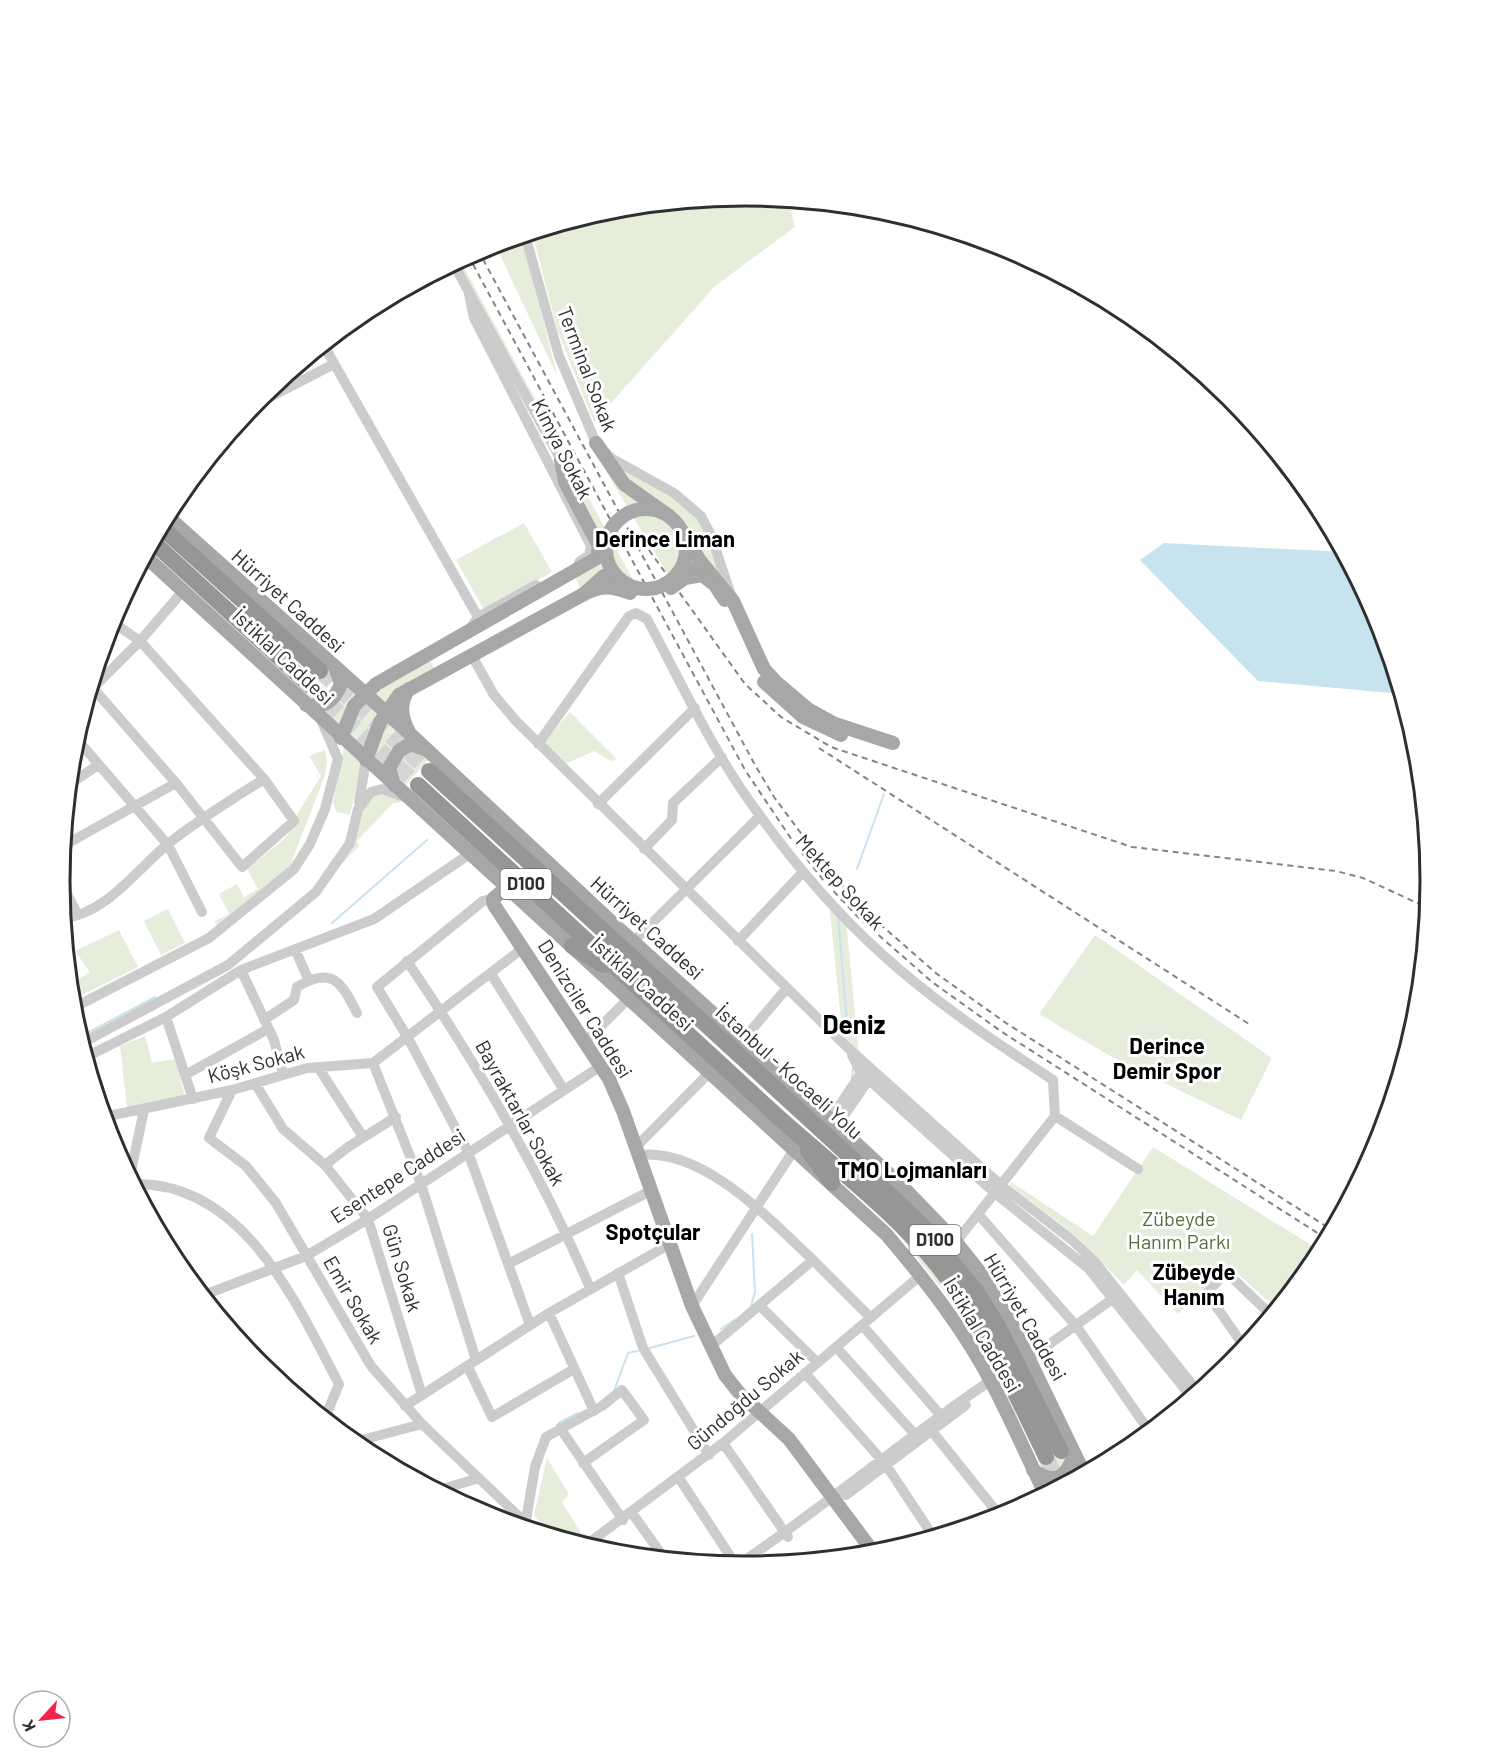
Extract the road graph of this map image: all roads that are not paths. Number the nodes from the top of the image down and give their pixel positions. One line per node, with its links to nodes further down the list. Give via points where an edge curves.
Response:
1 (527, 242): 7 (street, Terminal Sokak, via 559,356)
2 (457, 271): 3 (street, Kimya Sokak)
3 (469, 294): 8 (street, Kimya Sokak); 23 (street, Kimya Sokak, via 474,318 592,551 583,560)
4 (327, 352): 5 (street)
5 (334, 364): 6 (street); 23 (street)
6 (279, 392)
7 (596, 443): 9 (main road, bridge, via 624,484); 22 (street, Terminal Sokak, via 611,458 684,500 701,516 711,535)
8 (561, 460): 14 (main road, via 603,537); 16 (main road, via 565,482 599,546 597,558)
9 (669, 516): 12 (main road, bridge); 14 (main road, bridge, via 648,509 627,513 612,528)
10 (174, 522): 29 (main road, Hürriyet Caddesi)
11 (167, 532): 29 (highway)
12 (684, 536): 17 (main road, bridge, via 686,555); 22 (main road, bridge)
13 (159, 547): 31 (highway)
14 (606, 551): 16 (main road, via 599,567); 19 (main road, bridge, via 610,568)
15 (151, 562): 20 (main road, İstiklal Caddesi)
16 (572, 573): 25 (main road)
17 (678, 573): 18 (main road, bridge, via 689,568); 19 (main road, bridge, via 668,583 653,589 632,587)
18 (702, 575): 21 (main road, bridge, via 685,578 657,595 609,586 599,586); 22 (main road, bridge)
19 (620, 580): 21 (main road, bridge, via 604,576)
20 (183, 591): 26 (street); 34 (main road, İstiklal Caddesi)
21 (584, 594): 27 (main road)
22 (729, 600): 42 (main road, via 758,675 783,701 827,730)
23 (478, 617): 25 (street, Kimya Sokak)
24 (120, 627): 26 (street)
25 (469, 631): 28 (main road)
26 (140, 641): 30 (street); 49 (street)
27 (471, 654): 32 (main road); 40 (street, via 494,695)
28 (397, 672): 29 (main road, via 356,682); 35 (main road)
29 (334, 673): 34 (main road, via 341,684 335,697 318,707); 35 (main road, Hürriyet Caddesi)
30 (101, 681)
31 (309, 685)
32 (409, 689): 35 (main road); 39 (main road, via 402,700 402,712)
33 (97, 696): 50 (street)
34 (306, 705): 37 (main road, İstiklal Caddesi)
35 (376, 707): 38 (main road, via 354,706); 39 (main road, Hürriyet Caddesi); 43 (main road)
36 (695, 708): 40 (street, Mektep Sokak, via 647,620 636,613 629,616); 44 (street, Mektep Sokak); 53 (street)
37 (321, 719): 38 (main road, İstiklal Caddesi); 45 (street)
38 (343, 732): 43 (main road); 45 (street)
39 (412, 735): 46 (main road, Hürriyet Caddesi); 69 (main road, via 425,738 446,757 610,911)
40 (538, 744): 53 (street)
41 (83, 747): 47 (street)
42 (891, 747)
43 (361, 752): 51 (main road, İstiklal Caddesi); 55 (street)
44 (723, 757): 56 (street, Mektep Sokak); 60 (street, via 673,803 672,820)
45 (338, 759): 81 (street, via 325,809 294,869 209,938)
46 (431, 763): 51 (main road, via 420,746 405,746 389,768); 69 (main road, Hürriyet Caddesi); 95 (highway, İstanbul - Kocaeli Yolu / D100)
47 (98, 765): 48 (street); 54 (street)
48 (78, 778)
49 (264, 779): 57 (street); 57 (street, via 294,821 242,867)
50 (176, 783): 54 (street); 57 (street)
51 (394, 784): 52 (main road, İstiklal Caddesi)
52 (414, 792): 55 (street, via 376,789); 61 (main road, İstiklal Caddesi); 80 (highway, D100)
53 (598, 804): 60 (street)
54 (134, 806): 58 (street); 59 (street)
55 (358, 809): 88 (street, via 350,843 316,892 228,965)
56 (760, 816): 62 (street, Mektep Sokak); 63 (street)
57 (204, 817): 59 (street)
58 (72, 837)
59 (168, 845): 66 (street); 67 (street, via 101,903)
60 (644, 849): 63 (street)
61 (471, 853): 64 (main road, İstiklal Caddesi); 74 (street, via 374,919)
62 (803, 872): 70 (street); 106 (street, Mektep Sokak, via 884,956 956,1014 1053,1080)
63 (687, 889): 70 (street); 71 (street)
64 (504, 895): 72 (main road, İstiklal Caddesi); 73 (main road, Denizciler Caddesi, via 494,905); 75 (street, via 483,901)
65 (71, 902): 67 (street)
66 (202, 912)
67 (78, 915): 68 (street)
68 (72, 916)
69 (616, 926): 71 (main road, Hürriyet Caddesi)
70 (738, 941): 79 (street)
71 (633, 942): 85 (main road, Hürriyet Caddesi)
72 (572, 946): 80 (highway)
73 (523, 948): 77 (street); 89 (main road, Denizciler Caddesi)
74 (295, 949): 76 (street); 78 (street)
75 (407, 961): 82 (street, Bayraktarlar Sokak); 87 (street, via 377,987)
76 (241, 970): 84 (street); 86 (street)
77 (490, 974): 82 (street); 102 (street)
78 (309, 981): 83 (street, via 334,978); 86 (street, via 297,987 294,1000)
79 (787, 988): 90 (street); 97 (street)
80 (632, 991): 89 (street); 96 (main road, İstiklal Caddesi); 110 (highway, D100)
81 (82, 1004)
82 (442, 1012): 87 (street); 109 (street, Bayraktarlar Sokak)
83 (357, 1013)
84 (166, 1017): 91 (street); 98 (street)
85 (721, 1022): 90 (main road, Hürriyet Caddesi); 95 (highway)
86 (266, 1024): 98 (street); 99 (street)
87 (408, 1038): 92 (street); 114 (street)
88 (90, 1039)
89 (586, 1041): 93 (main road, Denizciler Caddesi)
90 (742, 1041): 108 (main road, Hürriyet Caddesi)
91 (94, 1053)
92 (373, 1063): 94 (street, Köşk Sokak); 107 (street)
93 (601, 1066): 102 (street, Esentepe Caddesi); 113 (main road, Denizciler Caddesi)
94 (318, 1067): 99 (street, Köşk Sokak); 111 (street)
95 (756, 1070): 169 (highway, İstanbul - Kocaeli Yolu / D100, via 896,1200 953,1261 998,1326)
96 (710, 1072): 112 (main road, İstiklal Caddesi); 113 (street)
97 (868, 1072): 108 (street); 122 (street)
98 (187, 1074): 103 (street)
99 (283, 1074): 100 (street, Köşk Sokak)
100 (255, 1083): 101 (street, Köşk Sokak); 116 (street, Gün Sokak, via 283,1129)
101 (232, 1090): 103 (street, Köşk Sokak); 129 (street, Emir Sokak, via 209,1138 236,1156 259,1179 284,1213)
102 (564, 1090): 109 (street, Esentepe Caddesi)
103 (193, 1099): 104 (street, Köşk Sokak)
104 (144, 1110): 105 (street, Köşk Sokak); 115 (street)
105 (113, 1115)
106 (1055, 1116): 117 (street); 122 (street)
107 (396, 1117): 111 (street); 119 (street)
108 (834, 1123): 127 (main road, Hürriyet Caddesi)
109 (508, 1126): 114 (street, Esentepe Caddesi); 126 (street, Bayraktarlar Sokak)
110 (789, 1127): 118 (highway); 169 (highway, D100, via 886,1212 940,1269)
111 (363, 1137): 116 (street)
112 (795, 1150): 118 (main road, İstiklal Caddesi); 123 (street)
113 (637, 1151): 121 (main road, Denizciler Caddesi); 123 (street, via 690,1165)
114 (468, 1152): 119 (street, Esentepe Caddesi); 131 (street)
115 (133, 1163)
116 (325, 1166): 125 (street, Gün Sokak)
117 (1138, 1169)
118 (832, 1183): 134 (main road, İstiklal Caddesi, via 886,1234)
119 (421, 1184): 125 (street, Esentepe Caddesi); 149 (street)
120 (143, 1185): 132 (street, via 166,1188 212,1206)
121 (652, 1190): 126 (street); 128 (main road, Denizciler Caddesi)
122 (999, 1190): 124 (street); 137 (street)
123 (758, 1208): 130 (street); 138 (street)
124 (979, 1215): 127 (street); 144 (street)
125 (368, 1219): 129 (street, Esentepe Caddesi); 156 (street, Gün Sokak)
126 (567, 1234): 131 (street); 135 (street, Bayraktarlar Sokak)
127 (956, 1242): 148 (main road, Hürriyet Caddesi, via 994,1294)
128 (670, 1244): 133 (street); 138 (main road, Denizciler Caddesi)
129 (306, 1256): 132 (street, Esentepe Caddesi); 157 (street, Emir Sokak, via 370,1366)
130 (813, 1260): 139 (street); 142 (street)
131 (510, 1263): 143 (street)
132 (275, 1269): 136 (street, Esentepe Caddesi); 158 (street, via 339,1384)
133 (618, 1273): 135 (street); 170 (street, via 642,1348)
134 (921, 1275): 142 (street, Gündoğdu Sokak); 153 (main road, İstiklal Caddesi)
135 (590, 1288): 141 (street)
136 (214, 1296)
137 (1118, 1296): 144 (street); 154 (street); 155 (street)
138 (692, 1306): 146 (main road, Denizciler Caddesi)
139 (760, 1306): 146 (street); 150 (street)
140 (1266, 1310): 145 (street, via 1226,1272 1207,1293)
141 (549, 1313): 143 (street); 151 (street)
142 (866, 1322): 147 (street, Gündoğdu Sokak); 161 (street)
143 (530, 1325): 149 (street)
144 (1077, 1327): 148 (street); 163 (street)
145 (1240, 1340)
146 (710, 1347): 160 (main road, Denizciler Caddesi, via 734,1387)
147 (836, 1347): 150 (street, Gündoğdu Sokak); 166 (street)
148 (1030, 1358): 169 (main road, Hürriyet Caddesi)
149 (472, 1363): 151 (street, via 492,1417); 156 (street)
150 (818, 1363): 152 (street, Gündoğdu Sokak)
151 (574, 1369): 159 (street)
152 (805, 1373): 160 (street, Gündoğdu Sokak); 171 (street)
153 (992, 1383): 161 (street); 174 (main road, İstiklal Caddesi)
154 (1193, 1386)
155 (1187, 1391)
156 (422, 1395): 157 (street)
157 (405, 1406): 162 (street, Emir Sokak)
158 (328, 1410)
159 (594, 1410): 164 (street); 172 (street, via 622,1390 644,1420)
160 (760, 1412): 168 (street, Gündoğdu Sokak); 179 (main road, Denizciler Caddesi, via 789,1439)
161 (943, 1417): 165 (street); 166 (street)
162 (422, 1424): 167 (street); 175 (street, Emir Sokak)
163 (1145, 1425)
164 (560, 1428): 172 (street); 183 (street, via 544,1443 530,1488)
165 (931, 1430): 166 (street); 180 (street)
166 (917, 1436): 171 (street)
167 (366, 1439)
168 (723, 1443): 170 (street, Gündoğdu Sokak); 186 (street)
169 (1060, 1453): 173 (main road, Hürriyet Caddesi); 174 (main road, via 1068,1471 1060,1476 1043,1476)
170 (709, 1455): 176 (street, Gündoğdu Sokak)
171 (883, 1462): 179 (street); 185 (street)
172 (583, 1463): 184 (street)
173 (1078, 1468)
174 (1034, 1470): 178 (main road, İstiklal Caddesi)
175 (479, 1478): 177 (street); 181 (street, Emir Sokak)
176 (679, 1478): 182 (street, Gündoğdu Sokak); 190 (street)
177 (449, 1487)
178 (1042, 1487)
179 (834, 1499): 186 (street); 188 (main road, Denizciler Caddesi)
180 (994, 1508)
181 (506, 1511)
182 (632, 1513): 184 (street, Gündoğdu Sokak); 189 (street)
183 (528, 1519)
184 (623, 1520): 187 (street, Gündoğdu Sokak)
185 (929, 1530)
186 (787, 1535): 191 (street); 192 (street)
187 (596, 1538)
188 (868, 1545)
189 (658, 1550)
190 (731, 1555)
191 (760, 1555)
192 (752, 1556)

